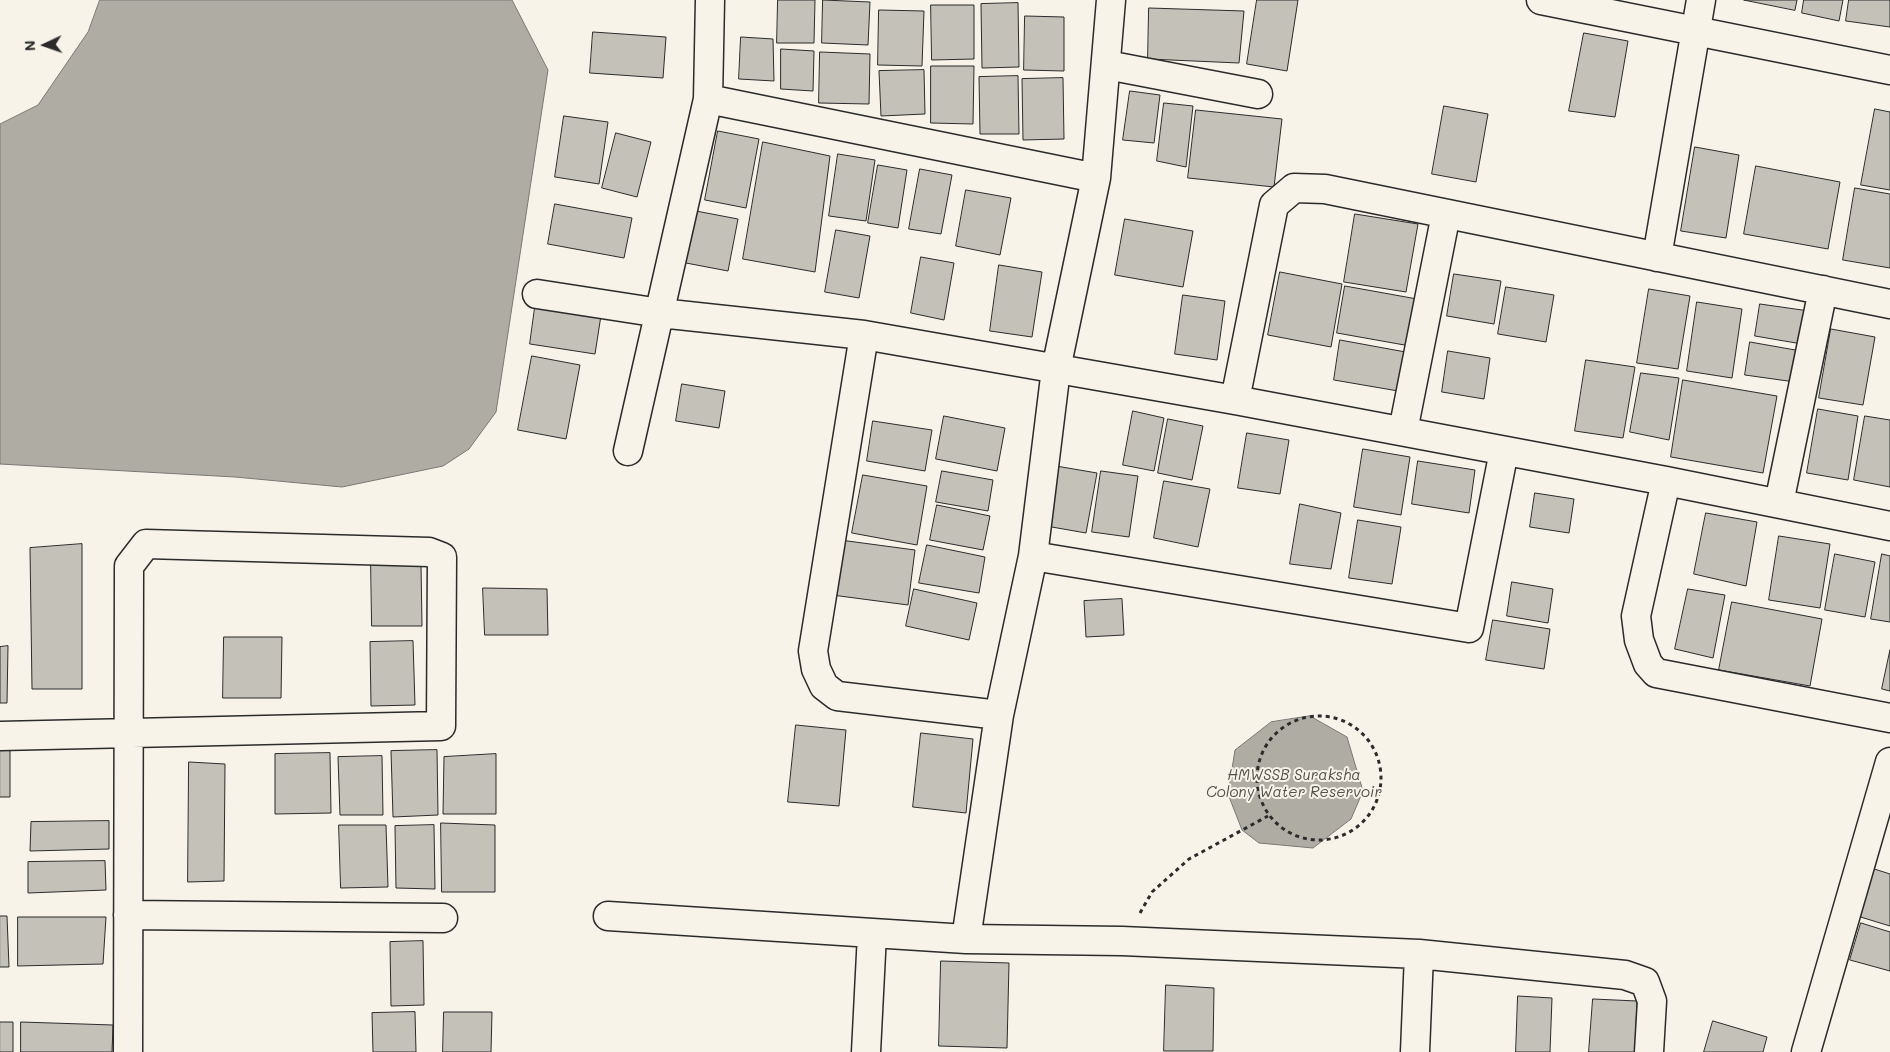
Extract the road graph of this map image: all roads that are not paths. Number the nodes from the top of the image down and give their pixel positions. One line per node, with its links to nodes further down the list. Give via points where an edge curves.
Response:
1 (710, 0): 9 (street)
2 (1111, 0): 6 (street)
3 (1541, 0): 5 (street)
4 (1701, 0): 5 (street)
5 (1696, 32): 7 (street); 12 (street)
6 (1107, 65): 8 (street); 10 (street)
7 (1890, 70)
8 (1258, 94)
9 (708, 99): 10 (street); 16 (street)
10 (1096, 178): 18 (street)
11 (1446, 214): 12 (street); 19 (street, via 1325,189 1294,188 1274,206); 20 (street)
12 (1657, 257): 13 (street)
13 (1823, 290): 15 (street); 24 (street)
14 (537, 294): 16 (street)
15 (1890, 304)
16 (660, 314): 17 (street); 22 (street)
17 (864, 335): 18 (street); 27 (street, via 813,651 816,669 824,686 837,696)
18 (1056, 369): 19 (street); 26 (street)
19 (1235, 400): 20 (street)
20 (1403, 431): 21 (street)
21 (1504, 450): 23 (street); 26 (street, via 1468,628)
22 (628, 451)
23 (1666, 481): 24 (street); 28 (street, via 1636,616 1639,640 1648,664 1656,673)
24 (1779, 503): 25 (street)
25 (1890, 526)
26 (1033, 556): 27 (street)
27 (999, 714): 36 (street)
28 (1890, 718)
29 (129, 733): 29 (street, via 130,566 146,544 429,552 442,557 442,726); 30 (street); 32 (street)
30 (0, 736)
31 (1890, 762): 42 (street)
32 (128, 915): 34 (street); 38 (street)
33 (608, 916): 35 (street)
34 (443, 918)
35 (872, 934): 36 (street); 39 (street)
36 (966, 939): 37 (street, via 1122,941)
37 (1419, 954): 40 (street); 41 (street, via 1625,975 1645,982 1652,1001)
38 (128, 1052)
39 (866, 1052)
40 (1415, 1052)
41 (1649, 1052)
42 (1806, 1052)

